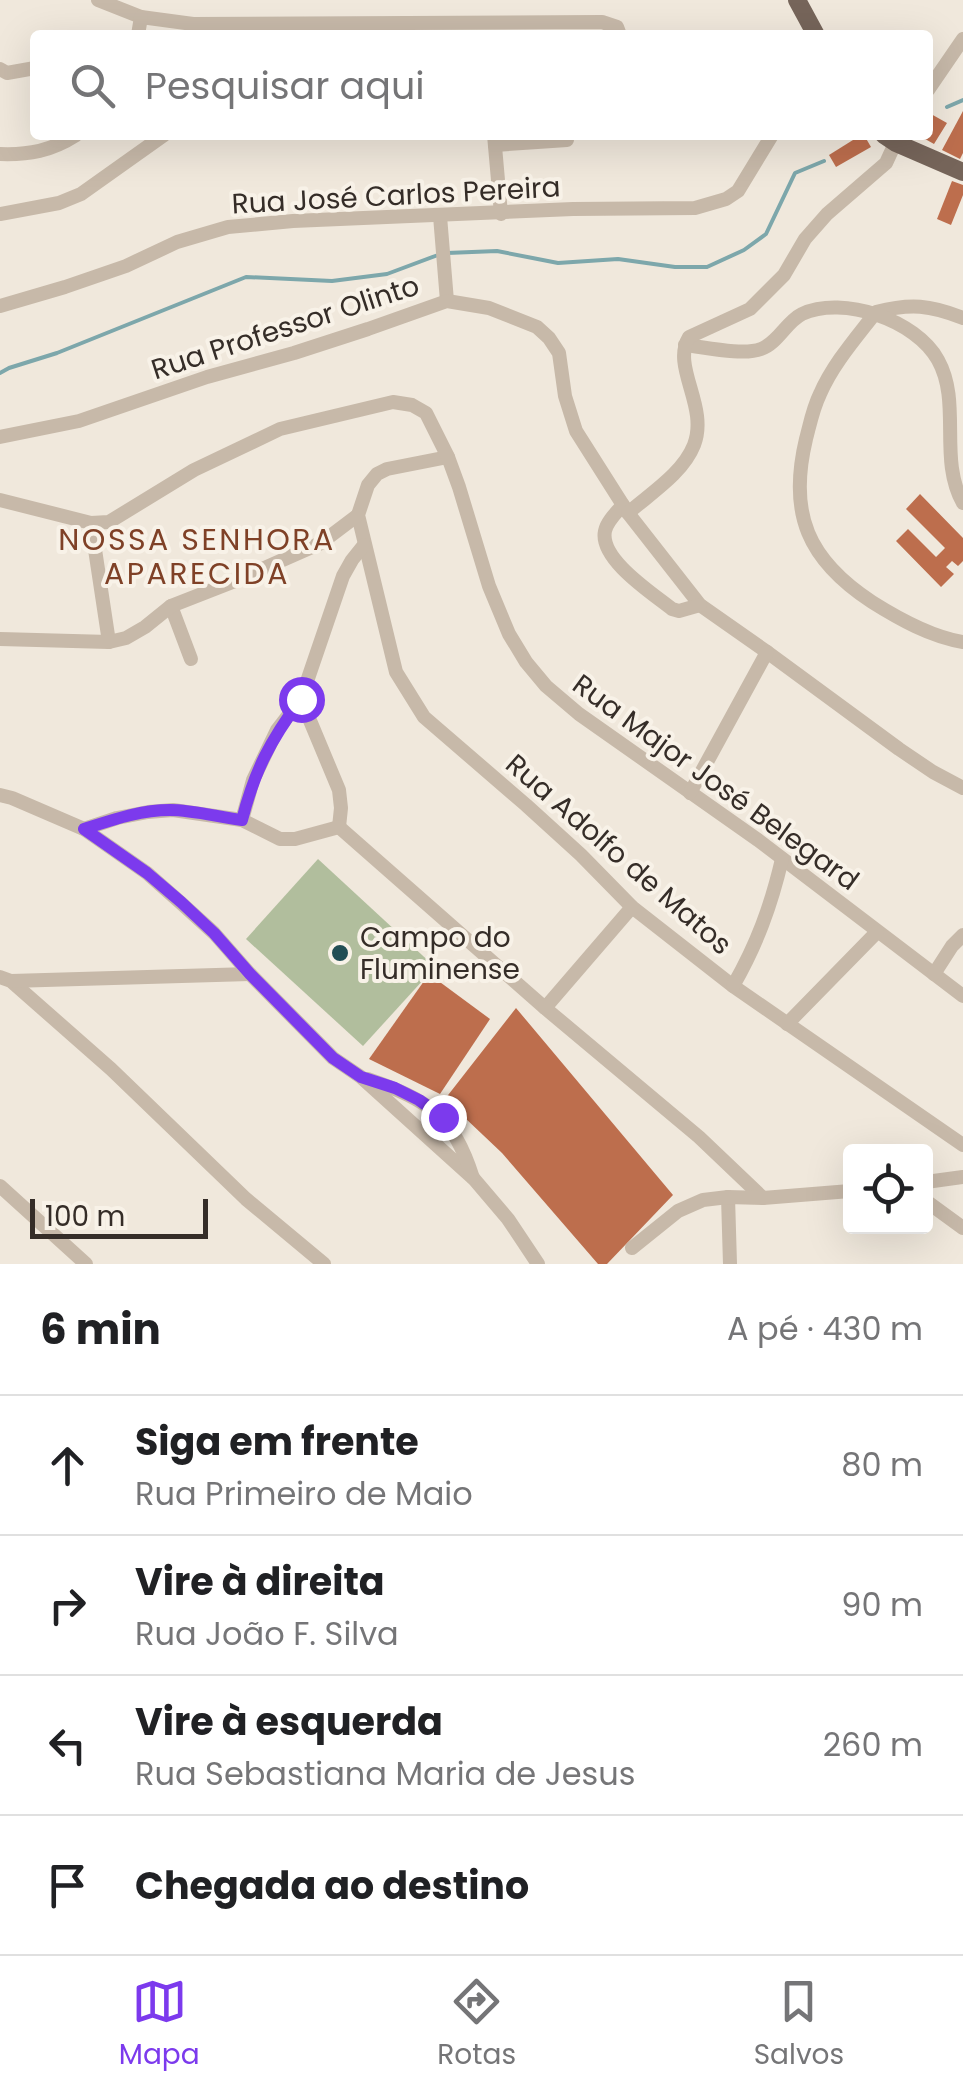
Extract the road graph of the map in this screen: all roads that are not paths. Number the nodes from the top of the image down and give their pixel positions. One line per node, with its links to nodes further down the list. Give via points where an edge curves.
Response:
1 (98, 0): 3 (street)
2 (797, 0): 6 (main road)
3 (141, 18): 4 (street); 5 (street, via 193,24 602,22)
4 (139, 30)
5 (618, 30)
6 (813, 30)
7 (963, 39): 10 (street)
8 (30, 69): 9 (street)
9 (2, 72)
10 (933, 82)
11 (66, 140): 18 (street, via 42,152)
12 (157, 140): 20 (street, via 81,194)
13 (494, 140): 14 (street); 21 (street)
14 (568, 140)
15 (769, 140): 21 (street, Rua José Carlos Pereira, via 738,191 709,205)
16 (892, 140): 27 (street, via 880,170 827,214 750,309)
17 (897, 140): 19 (main road)
18 (0, 154)
19 (963, 172)
20 (0, 214)
21 (501, 214): 22 (street, Rua José Carlos Pereira)
22 (440, 216): 23 (street); 24 (street, Rua José Carlos Pereira, via 228,227)
23 (447, 301): 28 (street, Rua Professor Olinto, via 80,421); 32 (street, Rua Professor Olinto, via 489,308 549,338 559,353 576,431)
24 (0, 306)
25 (876, 312): 26 (street, via 925,306); 27 (street, via 802,314 762,349); 31 (street, via 937,356 948,400 952,473); 40 (street, via 819,395 800,466 801,516 818,553 860,594 924,630)
26 (963, 318)
27 (684, 345): 32 (street, via 699,427 694,447 676,472)
28 (0, 437)
29 (448, 457): 33 (street, via 377,474); 34 (street, Rua Major José Belegard, via 426,413 392,402 280,429 108,522); 45 (street, Rua Major José Belegard, via 489,586 526,662 579,714)
30 (0, 500): 34 (street)
31 (963, 503)
32 (626, 509): 36 (street, Rua Professor Olinto); 36 (street, via 606,526 610,554 672,609)
33 (358, 514): 35 (street, Rua Adolfo de Matos); 37 (street, via 321,543)
34 (91, 522): 39 (street)
35 (364, 545): 43 (street, via 343,576); 51 (street, Rua Adolfo de Matos, via 396,672 424,717)
36 (700, 605): 41 (street, Rua Professor Olinto)
37 (171, 606): 39 (street, via 145,628); 42 (street)
38 (0, 639): 39 (street)
39 (108, 642)
40 (963, 642)
41 (767, 652): 44 (street, Rua Professor Olinto, via 899,750); 45 (street)
42 (192, 659)
43 (301, 699): 47 (street, via 253,780); 48 (street, via 339,790)
44 (963, 788)
45 (690, 793): 50 (street, Rua Major José Belegard)
46 (0, 796): 49 (street)
47 (242, 820): 48 (street, via 280,839); 49 (street, via 173,810)
48 (339, 827): 59 (street)
49 (84, 829): 54 (street, via 158,882)
50 (782, 859): 52 (street, Rua Major José Belegard); 57 (street, via 754,948)
51 (632, 907): 57 (street, Rua Adolfo de Matos); 59 (street)
52 (876, 932): 55 (street, Rua Major José Belegard); 60 (street)
53 (963, 935): 55 (street)
54 (250, 974): 56 (street); 61 (street, via 333,1058)
55 (934, 974): 58 (street, Rua Major José Belegard)
56 (6, 979): 74 (street)
57 (732, 986): 60 (street, Rua Adolfo de Matos)
58 (963, 996)
59 (545, 1008): 69 (street)
60 (787, 1024): 62 (street, Rua Adolfo de Matos)
61 (361, 1077): 64 (street); 64 (street, via 395,1088 443,1117)
62 (963, 1145)
63 (963, 1177): 65 (street)
64 (474, 1178): 75 (street)
65 (933, 1181)
66 (0, 1186): 73 (street)
67 (843, 1192): 69 (street)
68 (728, 1197): 69 (street); 72 (street, via 678,1211); 76 (street)
69 (763, 1198)
70 (933, 1206): 71 (street)
71 (963, 1228)
72 (632, 1248)
73 (86, 1264)
74 (324, 1264)
75 (538, 1264)
76 (730, 1264)

